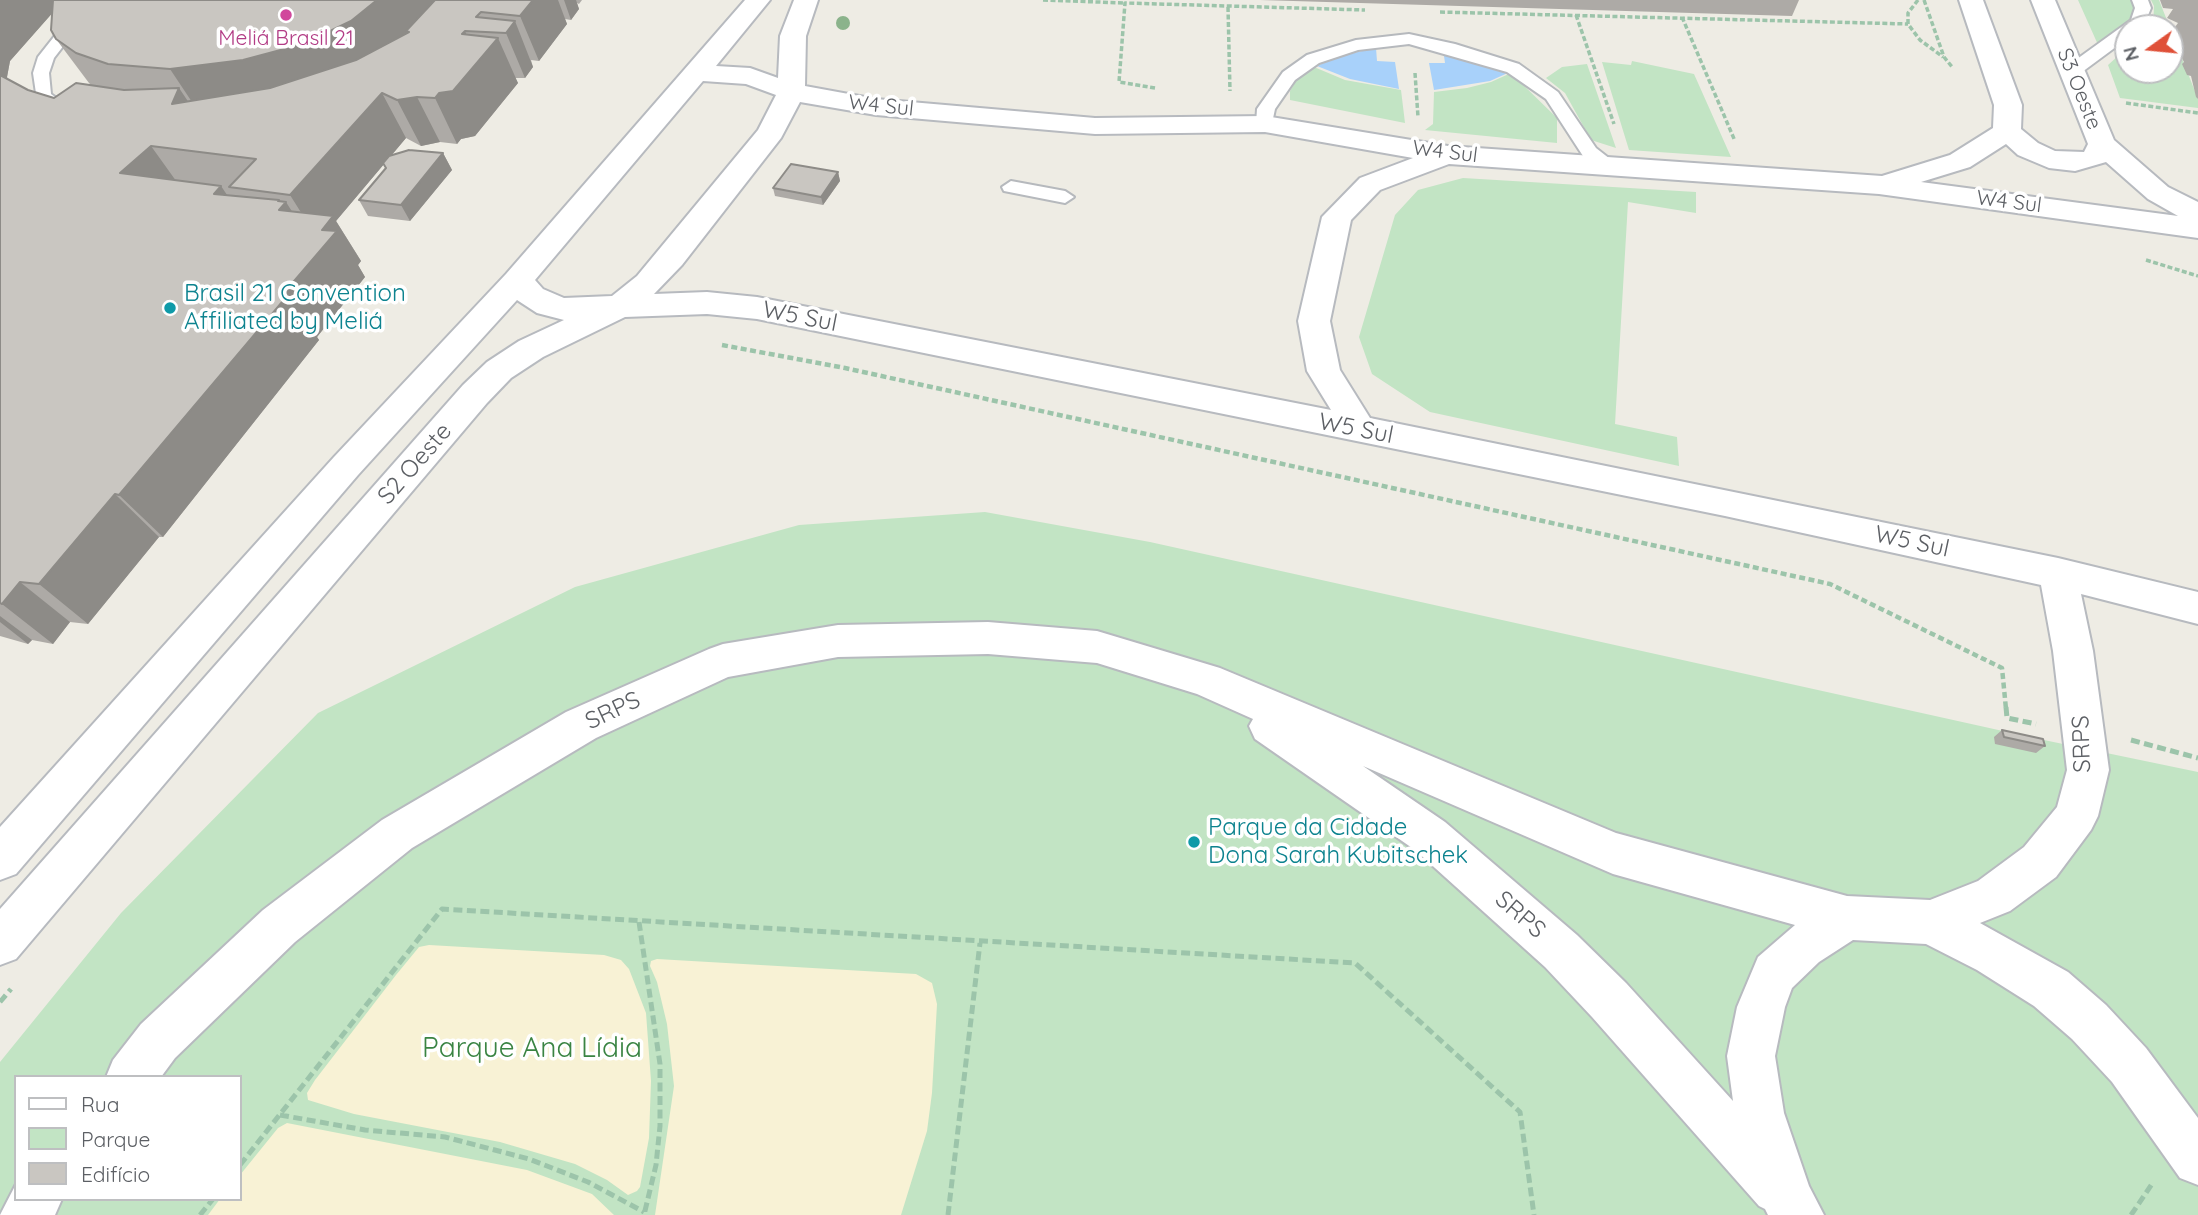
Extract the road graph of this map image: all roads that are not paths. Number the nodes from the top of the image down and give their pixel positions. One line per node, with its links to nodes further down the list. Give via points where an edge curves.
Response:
1 (91, 0): 10 (lane, via 46,57 41,74 43,96)
2 (758, 0): 8 (main road, S2 Oeste)
3 (806, 0): 9 (main road, S2 Oeste, via 793,36)
4 (1970, 0): 12 (main road, via 2008,105)
5 (2043, 0): 7 (main road, S3 Oeste)
6 (2114, 40): 7 (lane)
7 (2072, 71): 13 (main road, S3 Oeste)
8 (695, 73): 9 (main road, W4 Sul, via 750,76); 21 (main road, S2 Oeste)
9 (791, 92): 11 (main road, W4 Sul, via 876,107 1095,126); 22 (main road, S2 Oeste, via 771,132 671,258)
10 (82, 116)
11 (1265, 124): 14 (main road, W4 Sul); 15 (lane, via 1266,109 1289,76 1314,59 1356,45 1409,39 1513,68 1552,96 1589,152)
12 (2007, 131): 13 (main road, via 2049,159 2075,162 2094,158); 16 (main road, via 1960,161)
13 (2102, 144): 19 (main road, S3 Oeste, via 2158,193)
14 (1448, 155): 15 (main road, W4 Sul); 23 (main road, via 1370,184 1337,216 1314,321 1324,371)
15 (1610, 166): 16 (main road, W4 Sul)
16 (1879, 185): 20 (main road, W4 Sul)
17 (1011, 187): 18 (lane)
18 (1065, 197)
19 (2198, 214)
20 (2198, 228)
21 (517, 281): 22 (main road, W5 Sul, via 548,305 564,309); 27 (main road, S2 Oeste, via 346,466)
22 (619, 307): 23 (main road, W5 Sul, via 707,303 757,308); 30 (main road, S2 Oeste, via 531,349 499,370 475,394)
23 (1360, 430): 24 (main road, W5 Sul)
24 (2058, 573): 25 (main road, W5 Sul); 29 (main road, SRPS, via 2088,770 2076,816 2040,862 1994,895)
25 (2198, 608)
26 (1206, 680): 28 (main road, SRPS, via 1613,853); 31 (main road, SRPS, via 1097,647 988,638 838,641 723,661 581,725 397,834 279,926 158,1041); 33 (main road, SRPS, via 1430,835 1561,951)
27 (0, 859)
28 (1847, 918): 29 (main road, SRPS); 33 (main road, via 1803,946 1774,973 1751,1056 1759,1113)
29 (1930, 922): 32 (main road, via 2051,989 2089,1022 2129,1065)
30 (0, 943)
31 (132, 1075)
32 (2198, 1160)
33 (1793, 1208)

